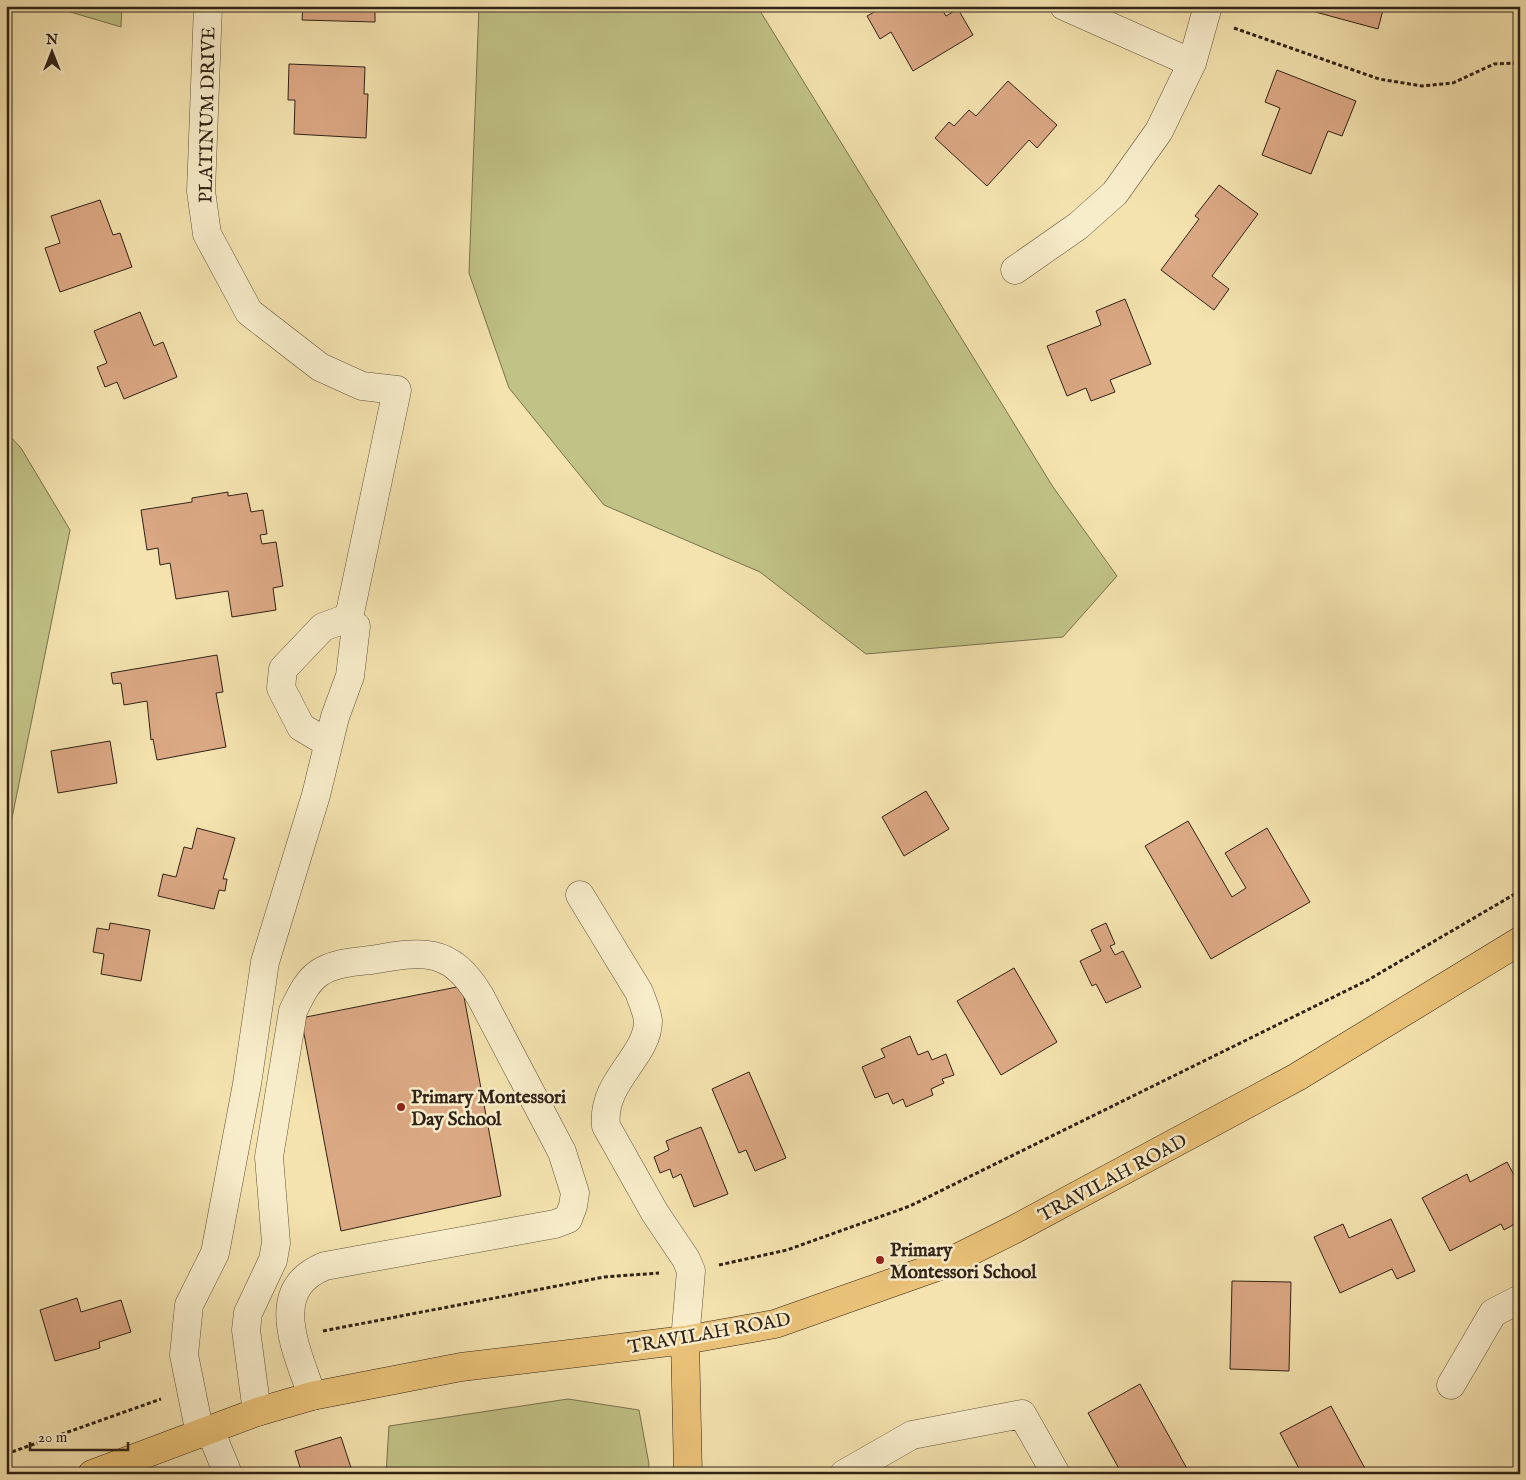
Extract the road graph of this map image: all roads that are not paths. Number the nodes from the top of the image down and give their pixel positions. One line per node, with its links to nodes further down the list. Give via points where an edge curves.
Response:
1 (208, 6): 6 (street, PLATINUM DRIVE, via 201,190 208,234 250,312 320,367 362,386 396,390)
2 (1064, 6): 4 (street)
3 (1207, 12): 4 (street)
4 (1192, 63): 5 (street, via 1160,131 1114,193 1078,226)
5 (1015, 270)
6 (348, 622): 7 (street, via 356,626 350,676); 7 (street, via 342,620 323,627 283,669 281,688 301,728)
7 (328, 743): 15 (street, via 316,795 265,962 247,1084 215,1252 189,1305 184,1355)
8 (580, 895): 11 (street, via 638,992 648,1022 645,1037 604,1111 606,1126 691,1271)
9 (1520, 941): 11 (main road, TRAVILAH ROAD, via 1297,1077 945,1264 775,1324)
10 (1520, 1299): 12 (street, via 1494,1313)
11 (685, 1340): 13 (main road, TRAVILAH ROAD, via 461,1367); 19 (main road)
12 (1452, 1385)
13 (312, 1396): 14 (main road, TRAVILAH ROAD); 14 (street, via 289,1320 293,1294 308,1272 325,1266 555,1224 568,1219 573,1206 575,1193 562,1152 480,996 470,979 455,964 434,956 414,953 342,964 319,973 303,989 293,1011 269,1157 276,1243 273,1260 251,1305 246,1330)
14 (257, 1412): 15 (main road, TRAVILAH ROAD)
15 (205, 1432): 17 (main road, TRAVILAH ROAD); 18 (street)
16 (859, 1472): 20 (street, via 912,1435 1022,1414)
17 (92, 1474)
18 (228, 1474)
19 (688, 1474)
20 (1056, 1474)

